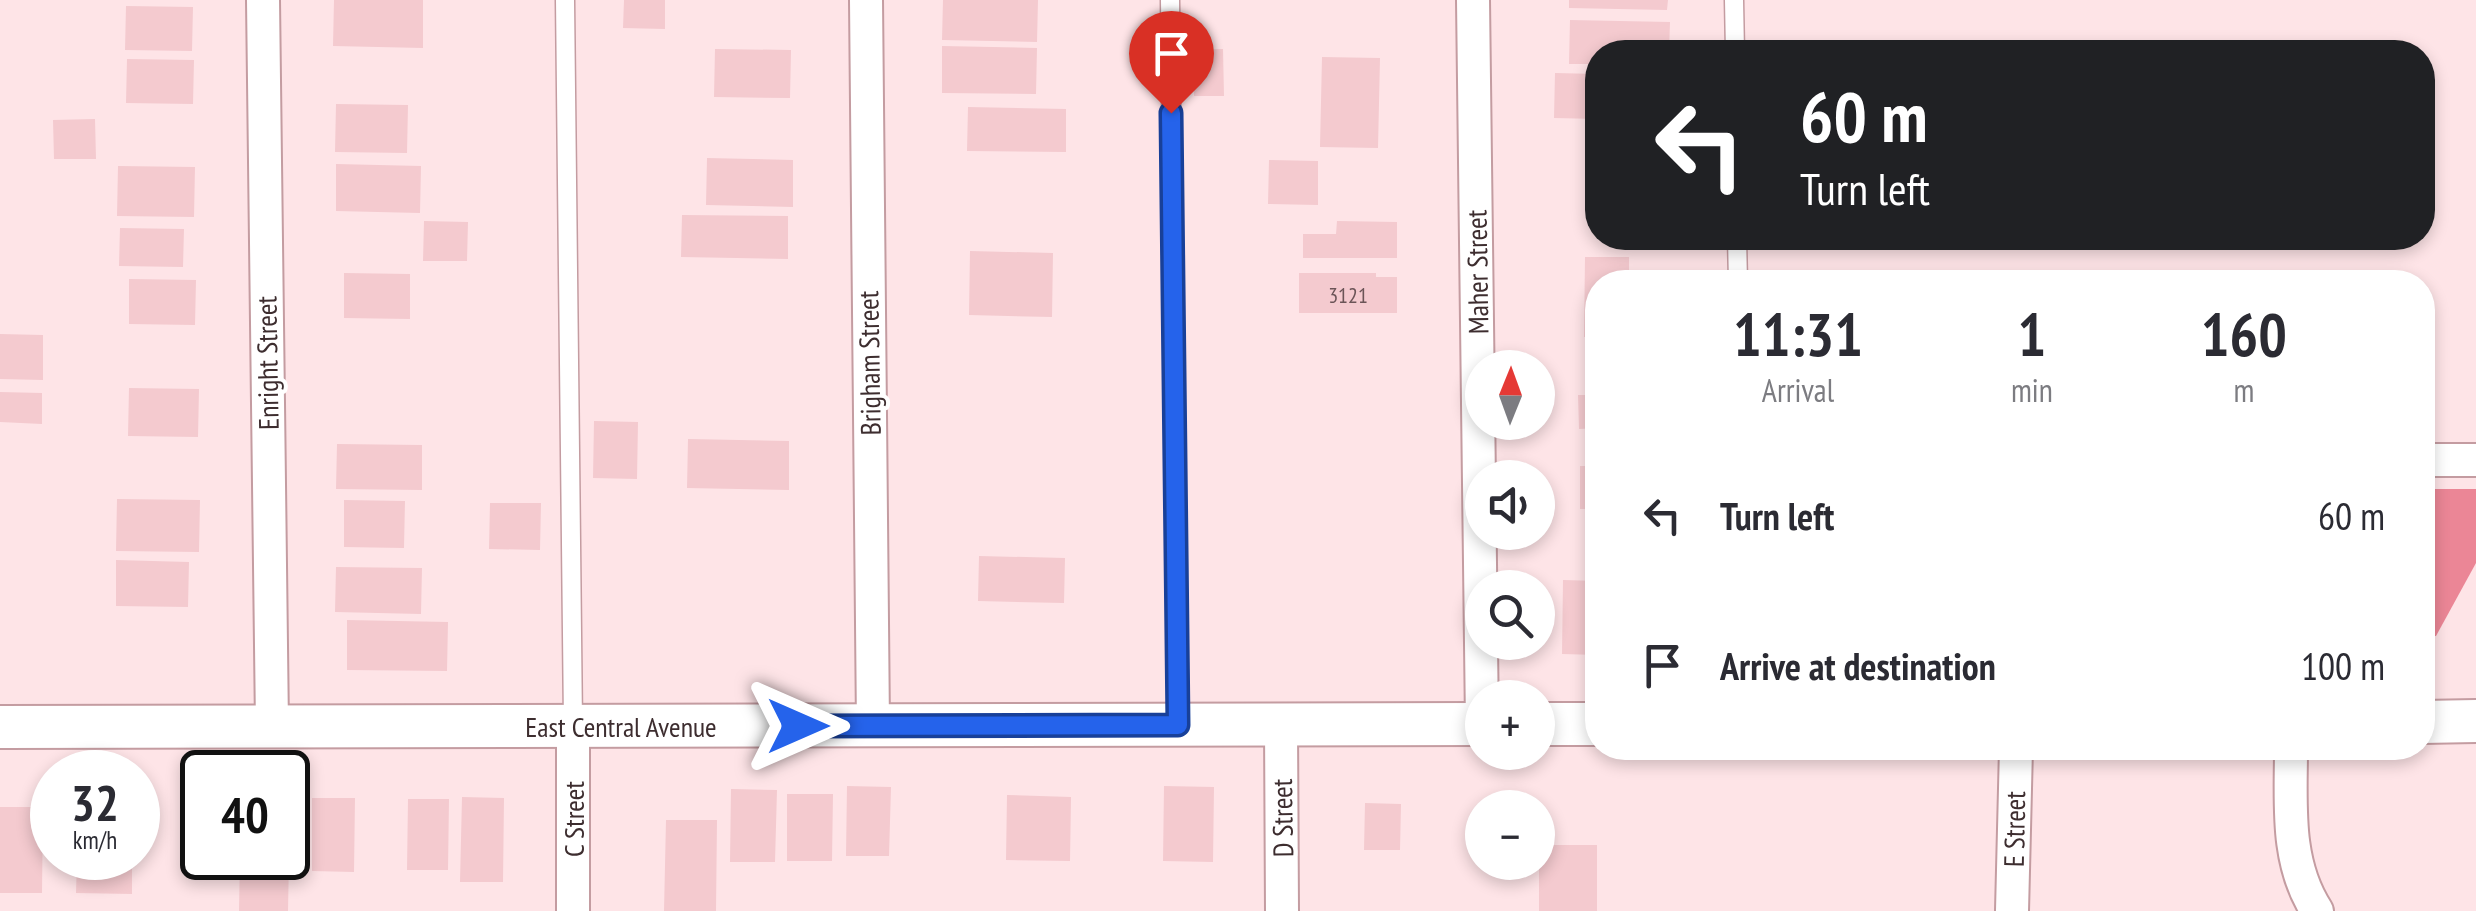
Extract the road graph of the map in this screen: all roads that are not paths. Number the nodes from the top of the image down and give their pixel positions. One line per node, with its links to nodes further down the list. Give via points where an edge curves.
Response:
1 (263, 0): 18 (street, Enright Street)
2 (565, 0): 19 (lane)
3 (866, 0): 20 (street, Brigham Street)
4 (1170, 0): 16 (lane)
5 (1474, 0): 10 (street, Maher Street)
6 (1734, 0): 7 (lane)
7 (1735, 40)
8 (2435, 460): 9 (street)
9 (2476, 460)
10 (1482, 680)
11 (2476, 721): 12 (street)
12 (2435, 722)
13 (1465, 724): 17 (street, East Central Avenue)
14 (1555, 724): 15 (street)
15 (1585, 724)
16 (1178, 725): 17 (street, East Central Avenue); 20 (street, East Central Avenue)
17 (1281, 725): 25 (street, D Street)
18 (272, 726): 19 (street, East Central Avenue); 21 (street, East Central Avenue)
19 (573, 726): 20 (street, East Central Avenue); 24 (street, C Street)
20 (873, 726)
21 (0, 727)
22 (2016, 760): 26 (street, E Street)
23 (2290, 760): 27 (street, via 2294,853)
24 (573, 911)
25 (1282, 911)
26 (2012, 911)
27 (2316, 911)

